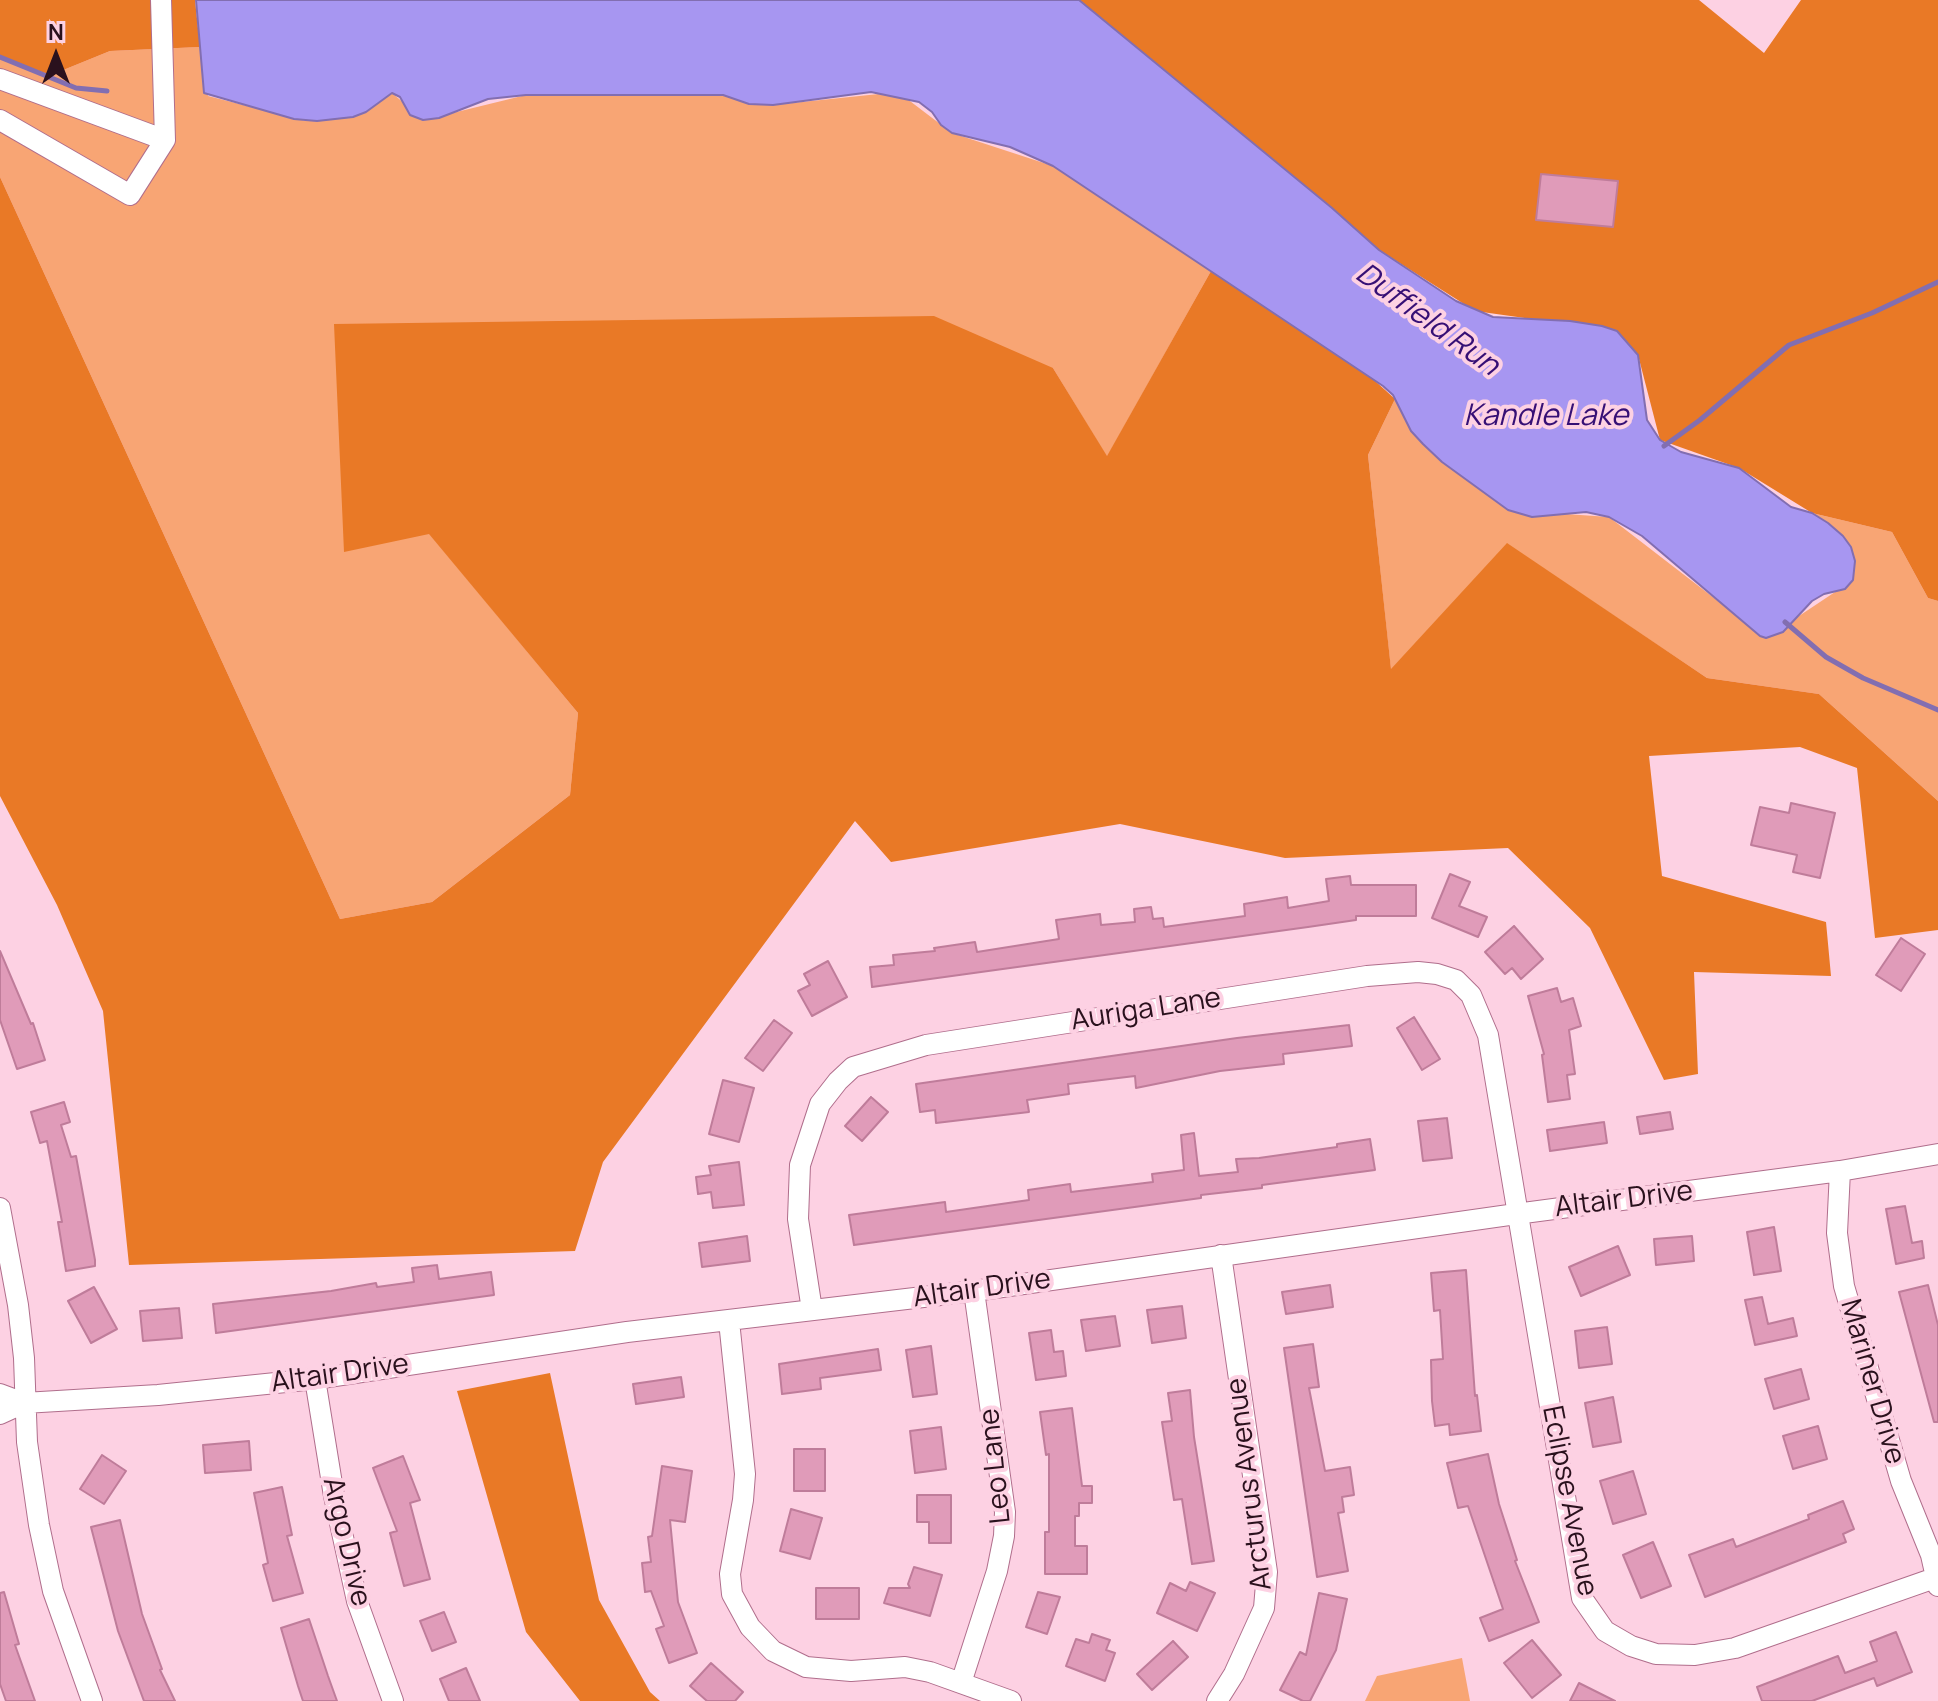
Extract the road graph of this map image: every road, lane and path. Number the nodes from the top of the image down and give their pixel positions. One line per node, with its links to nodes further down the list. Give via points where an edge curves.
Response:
1 (161, 0): 4 (street)
2 (0, 79): 4 (street)
3 (0, 120): 4 (street, via 130,195)
4 (165, 140)
5 (1938, 1154): 6 (street, Altair Drive)
6 (1840, 1171): 8 (street, Altair Drive); 17 (street, Mariner Drive, via 1837,1233 1844,1286)
7 (0, 1208): 15 (street, via 18,1305)
8 (1516, 1214): 9 (street, Altair Drive); 11 (street, Auriga Lane, via 1488,1035 1471,995 1456,980 1437,974 1367,976 926,1045 853,1067 820,1104 800,1165 798,1219); 17 (street, Eclipse Avenue, via 1582,1598 1605,1631 1656,1654 1695,1655 1735,1648)
9 (1221, 1255): 10 (street, Altair Drive); 22 (street, Arcturus Avenue, via 1267,1572 1264,1608)
10 (974, 1291): 11 (street, Altair Drive); 18 (street, Leo Lane, via 1005,1512 997,1571)
11 (812, 1310): 12 (street, Altair Drive)
12 (729, 1321): 13 (street, Altair Drive); 18 (street, via 745,1474 730,1574 732,1594 750,1627 773,1651 806,1667 905,1667)
13 (315, 1379): 15 (street, Altair Drive); 20 (street, Argo Drive, via 355,1590)
14 (0, 1394): 15 (street, Altair Drive)
15 (24, 1403): 16 (street, Altair Drive); 19 (street, via 46,1560)
16 (0, 1414)
17 (1936, 1582)
18 (961, 1683): 21 (street)
19 (92, 1701)
20 (393, 1701)
21 (1011, 1701)
22 (1217, 1701)

